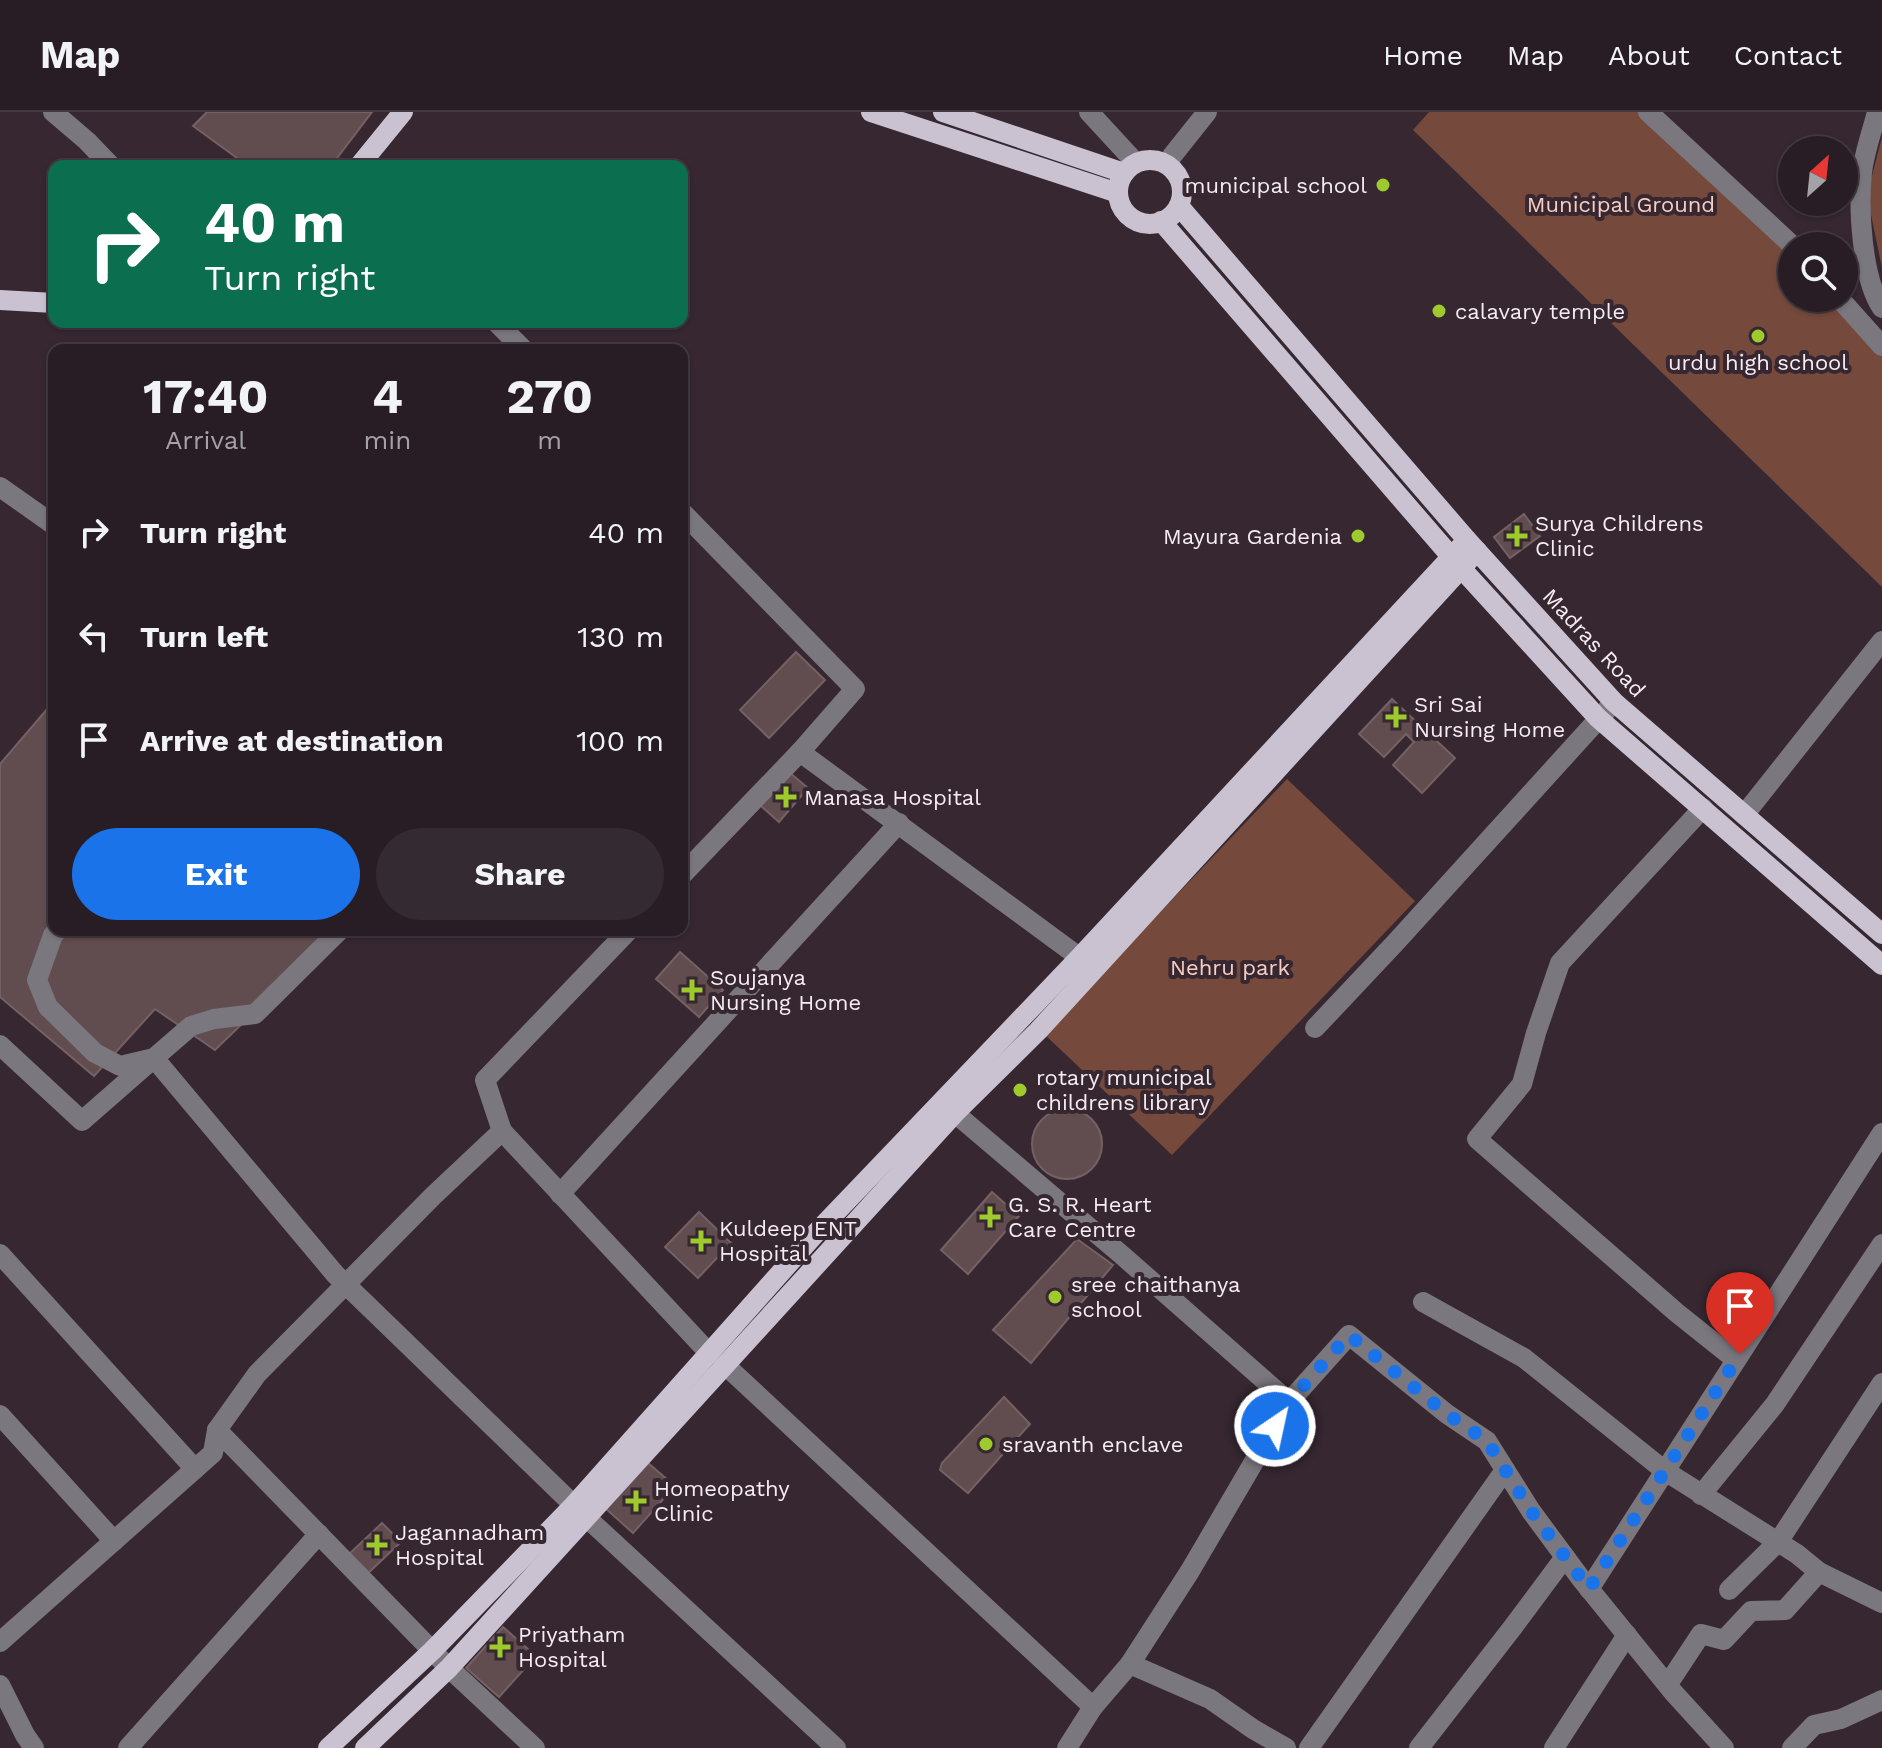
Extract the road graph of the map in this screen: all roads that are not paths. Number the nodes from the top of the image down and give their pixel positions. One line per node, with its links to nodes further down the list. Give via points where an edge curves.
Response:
1 (53, 112): 10 (street)
2 (403, 112): 11 (main road)
3 (871, 112): 12 (main road)
4 (943, 112): 12 (main road)
5 (1089, 112): 12 (street)
6 (1207, 112): 9 (street)
7 (1648, 112): 15 (street)
8 (1877, 112): 18 (street, via 1862,172 1862,236 1874,297)
9 (1172, 156)
10 (105, 160)
11 (364, 160)
12 (1126, 176): 13 (main road, via 1151,160 1171,167 1182,185); 14 (main road, via 1121,203 1126,212 1143,223)
13 (1179, 206): 14 (main road); 26 (main road, Madras Road)
14 (1161, 221): 27 (main road)
15 (1778, 232)
16 (0, 300): 17 (main road)
17 (48, 303)
18 (1882, 308)
19 (1852, 312): 22 (street)
20 (502, 328): 21 (street)
21 (518, 344)
22 (1882, 346)
23 (0, 487): 25 (street)
24 (688, 518): 31 (street, via 855,689)
25 (48, 521)
26 (1472, 546): 27 (main road); 29 (main road, Madras Road)
27 (1456, 562): 30 (main road); 40 (main road)
28 (1882, 641): 33 (street)
29 (1614, 702): 30 (street); 33 (main road, Madras Road)
30 (1598, 718): 32 (main road); 42 (street)
31 (800, 752): 34 (street); 35 (street)
32 (1703, 808): 41 (main road); 54 (street, via 1560,963 1522,1084 1477,1139)
33 (1744, 815): 36 (main road, Madras Road)
34 (899, 823): 40 (street); 48 (street)
35 (688, 869)
36 (1882, 934)
37 (53, 936): 44 (street, via 37,980 48,1007 95,1053 120,1066)
38 (334, 936): 44 (street, via 255,1014 191,1026)
39 (623, 936): 46 (street, via 485,1080)
40 (1087, 963): 45 (main road, via 1038,1031)
41 (1882, 965)
42 (1315, 1028)
43 (0, 1045): 44 (street, via 82,1121)
44 (154, 1058): 51 (street)
45 (948, 1107): 53 (main road); 56 (street)
46 (502, 1131): 48 (street); 51 (street)
47 (1882, 1133): 54 (street)
48 (560, 1194): 53 (street)
49 (1882, 1244): 62 (street, via 1775,1404)
50 (0, 1254): 59 (street)
51 (347, 1285): 58 (street, via 257,1374); 63 (street)
52 (1423, 1302): 61 (street, via 1524,1358)
53 (717, 1359): 63 (main road); 80 (street)
54 (1736, 1360): 61 (street)
55 (1882, 1383): 66 (street)
56 (1289, 1402): 60 (street, via 1349,1335 1487,1441); 75 (street)
57 (0, 1415): 65 (street)
58 (217, 1430): 59 (street, via 213,1453); 64 (street)
59 (195, 1469): 65 (street)
60 (1505, 1470): 67 (street); 89 (street)
61 (1665, 1471): 62 (street); 69 (street)
62 (1701, 1495): 66 (street)
63 (580, 1512): 74 (main road); 76 (main road); 86 (street)
64 (319, 1534): 74 (street); 82 (street)
65 (114, 1541): 72 (street)
66 (1778, 1542): 68 (street); 70 (street)
67 (1565, 1557): 69 (street); 90 (street)
68 (1819, 1572): 71 (street); 77 (street, via 1785,1610 1751,1611 1724,1640 1701,1634)
69 (1589, 1589): 73 (street)
70 (1729, 1590)
71 (1882, 1603)
72 (3, 1633)
73 (1627, 1635): 77 (street); 91 (street)
74 (432, 1651): 76 (street); 83 (main road)
75 (1130, 1664): 80 (street); 88 (street, via 1210,1699)
76 (449, 1668): 84 (main road); 85 (street)
77 (1668, 1684): 92 (street)
78 (0, 1685): 81 (street)
79 (1882, 1700): 93 (street, via 1814,1725)
80 (1093, 1707): 87 (street)
81 (34, 1748)
82 (128, 1748)
83 (328, 1748)
84 (365, 1748)
85 (535, 1748)
86 (836, 1748)
87 (1067, 1748)
88 (1286, 1748)
89 (1309, 1748)
90 (1419, 1748)
91 (1554, 1748)
92 (1724, 1748)
93 (1792, 1748)

